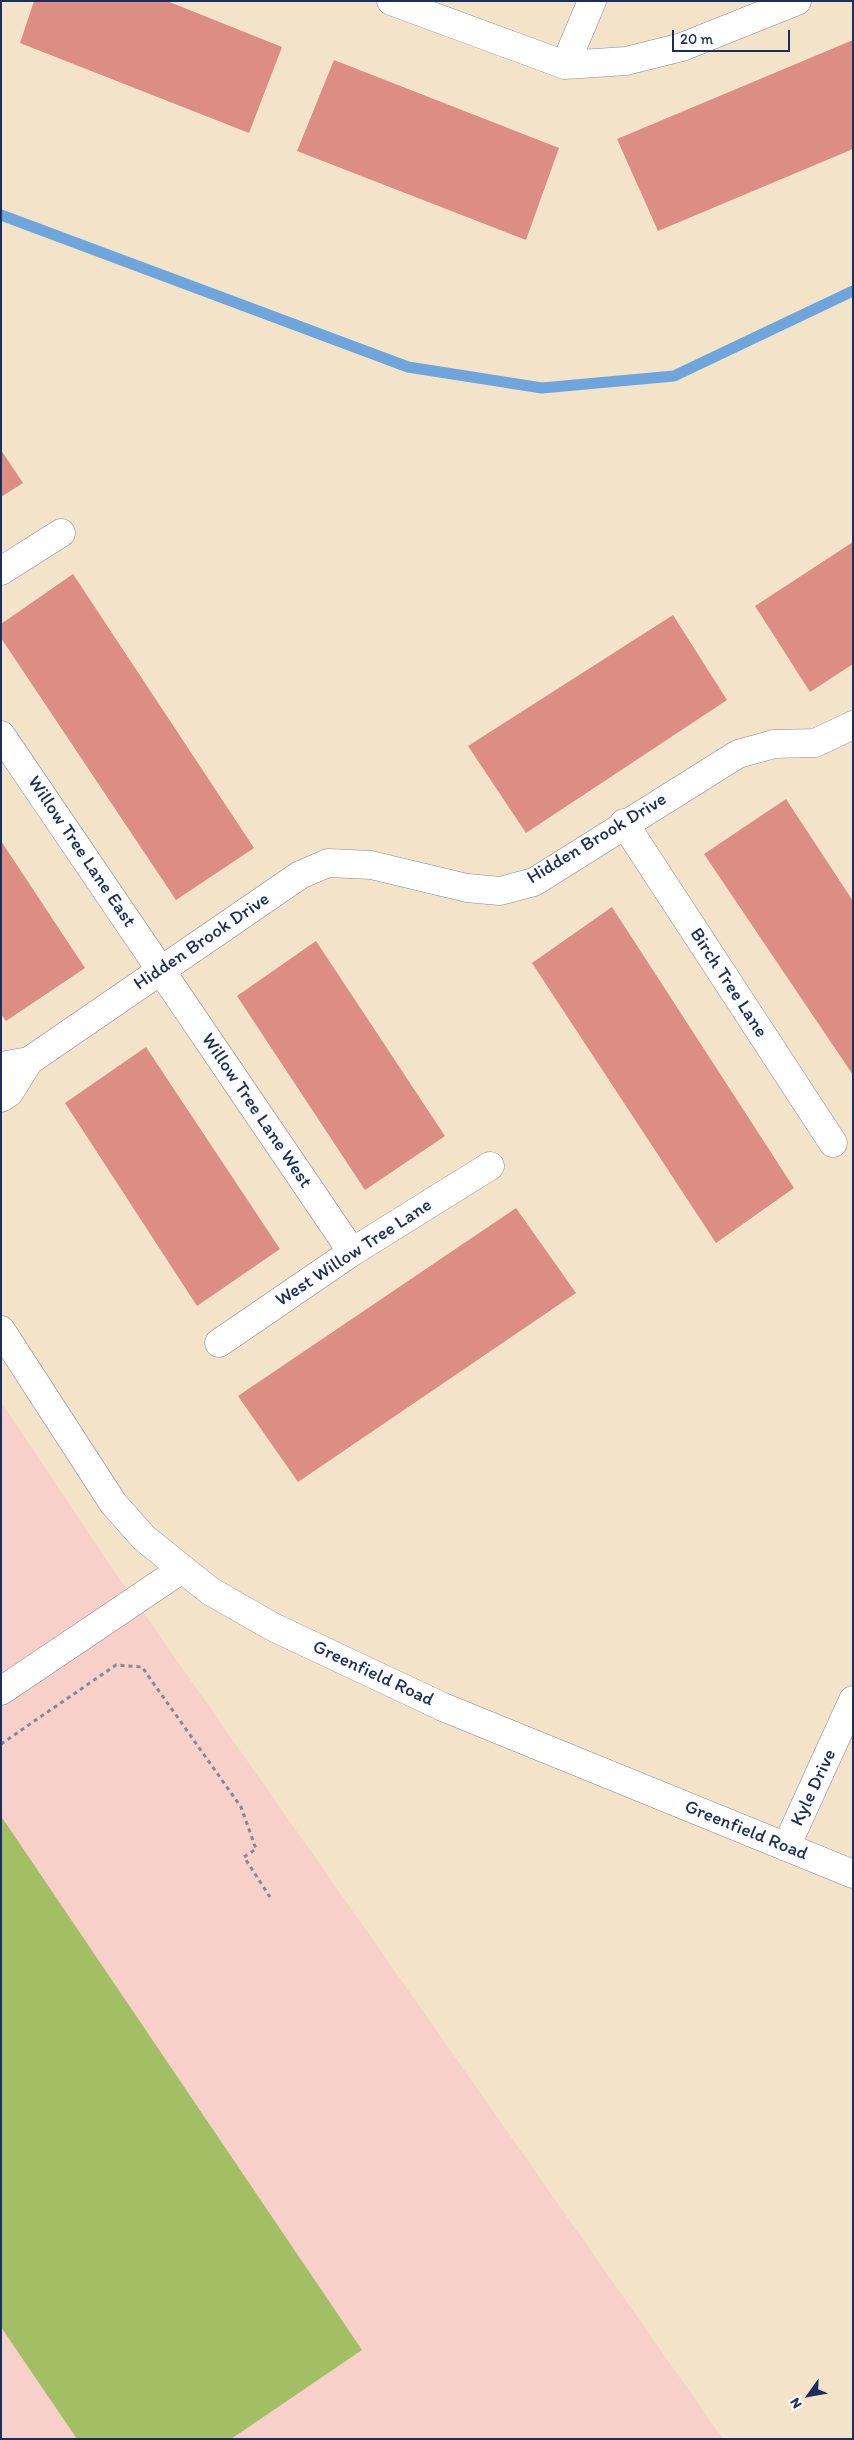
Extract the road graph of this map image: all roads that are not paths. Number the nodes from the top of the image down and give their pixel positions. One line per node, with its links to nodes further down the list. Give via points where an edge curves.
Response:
1 (391, 1): 4 (street)
2 (592, 1): 4 (street)
3 (797, 1): 4 (street, via 682,47 626,61)
4 (565, 65)
5 (61, 533): 6 (street)
6 (1, 571)
7 (853, 725): 9 (street, Hidden Brook Drive, via 816,743 774,744 738,754)
8 (1, 735): 10 (street, Willow Tree Lane East)
9 (624, 823): 10 (street, Hidden Brook Drive, via 534,882 500,891 468,888 371,864 328,863 300,875); 14 (street, Birch Tree Lane)
10 (161, 970): 11 (street, Hidden Brook Drive); 16 (street, Willow Tree Lane West)
11 (29, 1061): 12 (street, Hidden Brook Drive); 13 (street, Hidden Brook Drive, via 8,1094)
12 (1, 1066)
13 (1, 1098)
14 (832, 1143)
15 (490, 1166): 16 (street, West Willow Tree Lane)
16 (352, 1252): 18 (street, West Willow Tree Lane)
17 (1, 1330): 19 (street, Greenfield Road, via 113,1503 144,1538)
18 (219, 1343)
19 (182, 1569): 20 (street); 22 (street, Greenfield Road, via 210,1591 272,1627 347,1664 443,1707)
20 (1, 1691)
21 (853, 1700): 22 (street, Kyle Drive)
22 (786, 1847): 23 (street, Greenfield Road)
23 (853, 1874)

